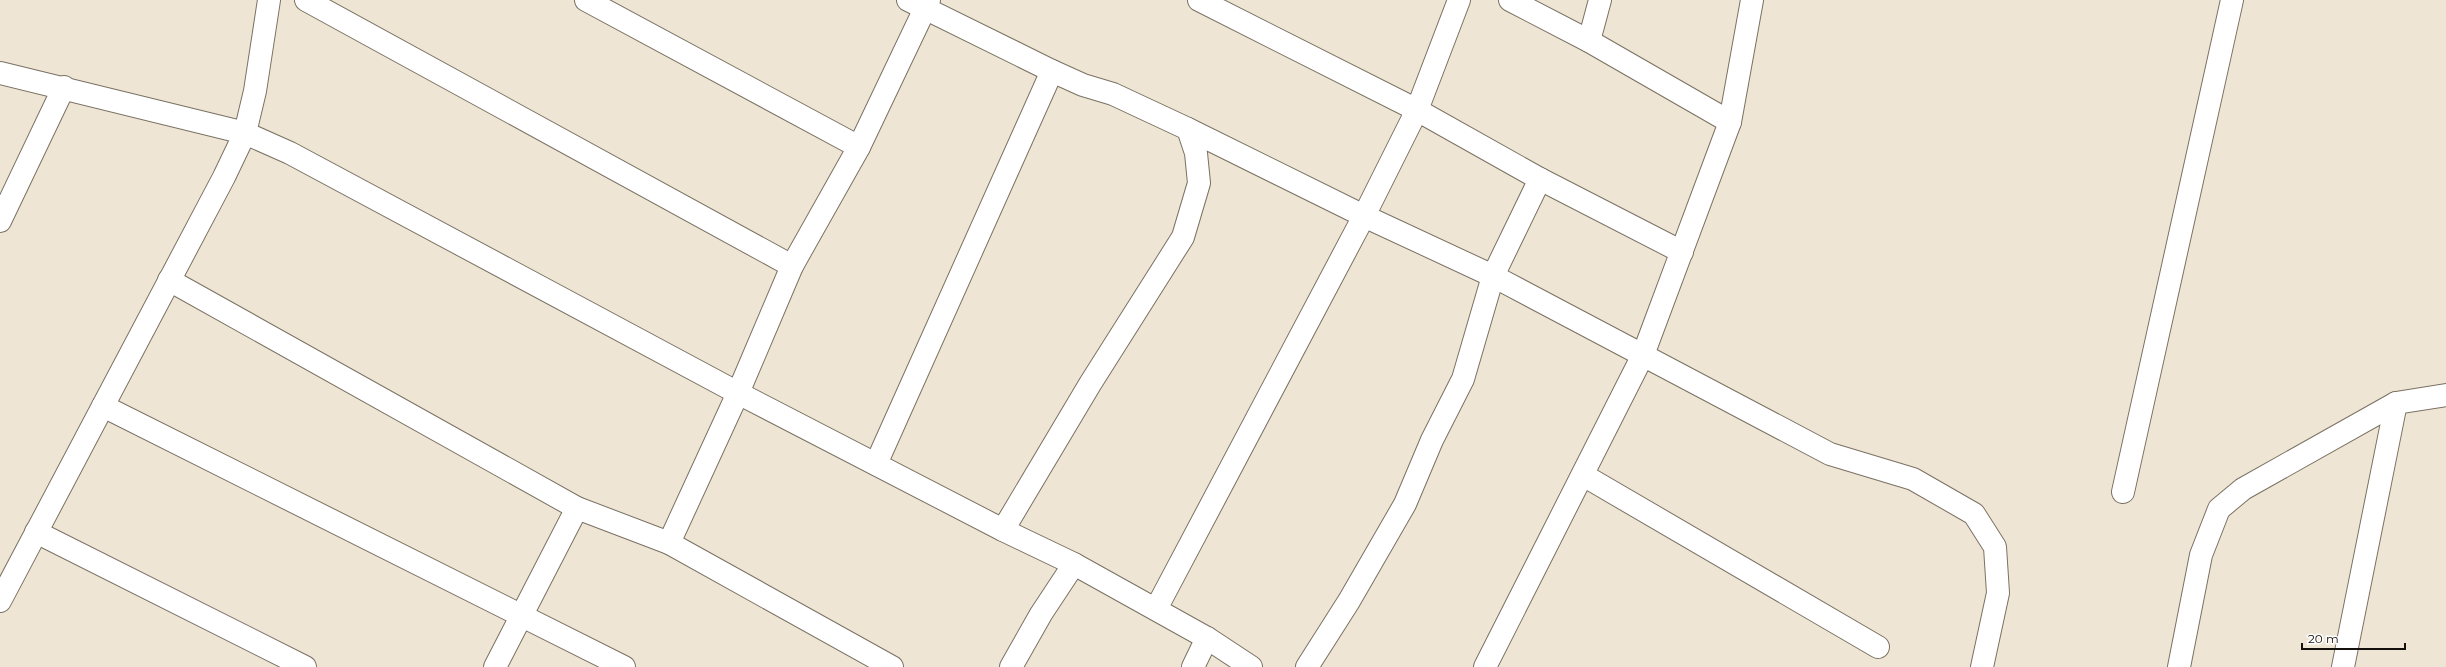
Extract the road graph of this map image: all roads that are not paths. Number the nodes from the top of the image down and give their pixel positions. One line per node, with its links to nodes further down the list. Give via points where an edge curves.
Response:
1 (268, 0): 18 (street, via 255,91)
2 (306, 0): 24 (street)
3 (586, 0): 19 (street)
4 (1199, 0): 15 (street)
5 (1459, 0): 15 (street)
6 (1510, 0): 11 (street)
7 (1600, 0): 11 (street)
8 (1752, 0): 16 (street)
9 (2232, 0): 34 (street)
10 (921, 3): 12 (street); 19 (street)
11 (1590, 41): 16 (street)
12 (1052, 71): 17 (street, via 1083,85 1113,94); 32 (street)
13 (0, 73): 14 (street)
14 (64, 87): 18 (street); 22 (street)
15 (1417, 110): 20 (street); 21 (street)
16 (1730, 122): 23 (street)
17 (1188, 129): 21 (street); 36 (street, via 1196,152 1199,183 1182,237)
18 (245, 133): 26 (street); 28 (street, via 313,164)
19 (859, 147): 24 (street)
20 (1540, 179): 23 (street); 25 (street)
21 (1364, 216): 25 (street); 41 (street)
22 (0, 221)
23 (1682, 252): 27 (street)
24 (792, 266): 28 (street)
25 (1493, 276): 27 (street); 52 (street, via 1463,379 1432,440 1405,504 1349,602)
26 (169, 280): 31 (street); 35 (street)
27 (1644, 355): 33 (street); 54 (street, via 1830,454 1913,479 1974,514 1995,547 1998,593)
28 (738, 393): 32 (street); 38 (street)
29 (2446, 395): 30 (street)
30 (2396, 404): 55 (street, via 2244,489 2219,509 2201,555); 56 (street)
31 (103, 406): 37 (street); 42 (street)
32 (876, 464): 36 (street)
33 (1583, 475): 44 (street); 53 (street)
34 (2124, 492)
35 (577, 508): 38 (street); 42 (street)
36 (1003, 530): 39 (street)
37 (36, 532): 40 (street); 45 (street)
38 (669, 543): 48 (street)
39 (1074, 564): 41 (street); 49 (street, via 1040,614)
40 (0, 601)
41 (1156, 609): 43 (street)
42 (522, 614): 46 (street); 47 (street)
43 (1207, 638): 50 (street); 51 (street)
44 (1878, 647)
45 (305, 667)
46 (495, 667)
47 (624, 667)
48 (892, 667)
49 (1011, 667)
50 (1193, 667)
51 (1251, 667)
52 (1307, 667)
53 (1485, 667)
54 (1982, 667)
55 (2179, 667)
56 (2343, 667)

